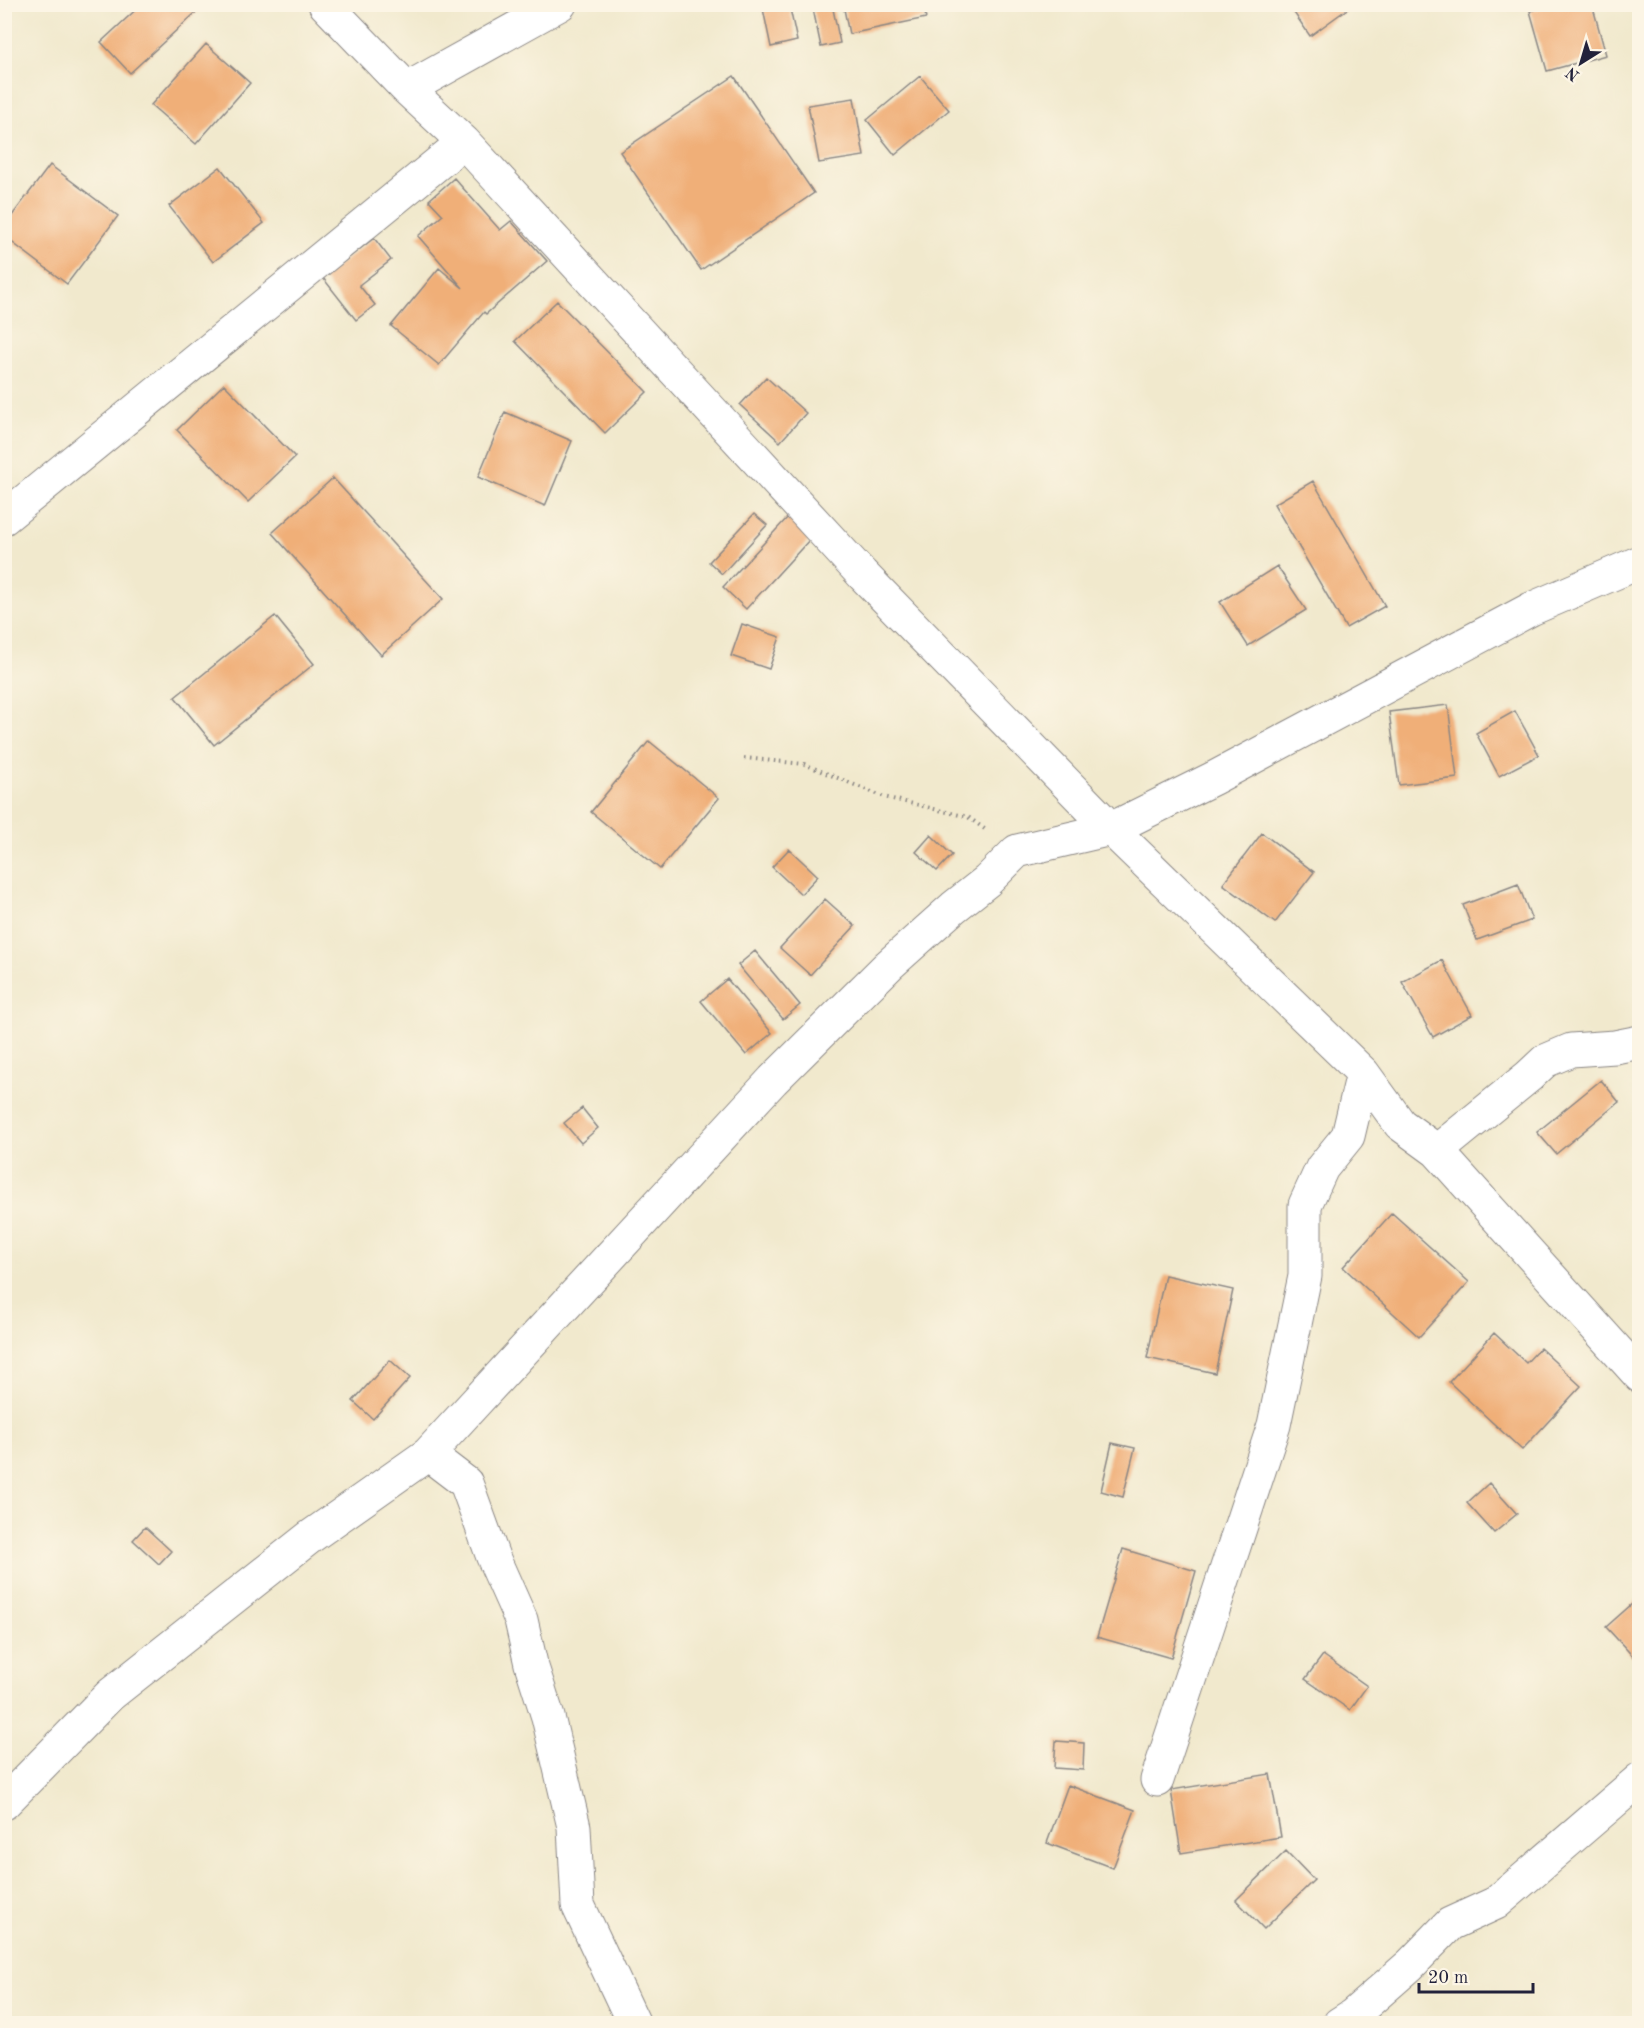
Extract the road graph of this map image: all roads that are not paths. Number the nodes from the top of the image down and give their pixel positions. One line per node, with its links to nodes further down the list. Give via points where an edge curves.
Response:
1 (325, 4): 3 (street)
2 (561, 4): 3 (street)
3 (407, 89): 4 (street)
4 (464, 142): 5 (street); 7 (street, via 862,574)
5 (4, 518)
6 (1640, 562): 7 (street, via 1531,609)
7 (1111, 829): 9 (street); 12 (street, via 1017,851 889,964 773,1080)
8 (1640, 1042): 10 (street, via 1570,1050 1545,1061)
9 (1363, 1073): 10 (street, via 1400,1124); 14 (street, via 1348,1136 1322,1168 1305,1205 1305,1276 1274,1425)
10 (1437, 1151): 11 (street)
11 (1640, 1376)
12 (428, 1454): 15 (street, via 310,1537 110,1695); 16 (street, via 466,1482 492,1557 521,1620 574,1827 578,1905)
13 (1640, 1779): 17 (street, via 1496,1903 1450,1924 1410,1965)
14 (1157, 1780)
15 (4, 1803)
16 (634, 2024)
17 (1339, 2024)

